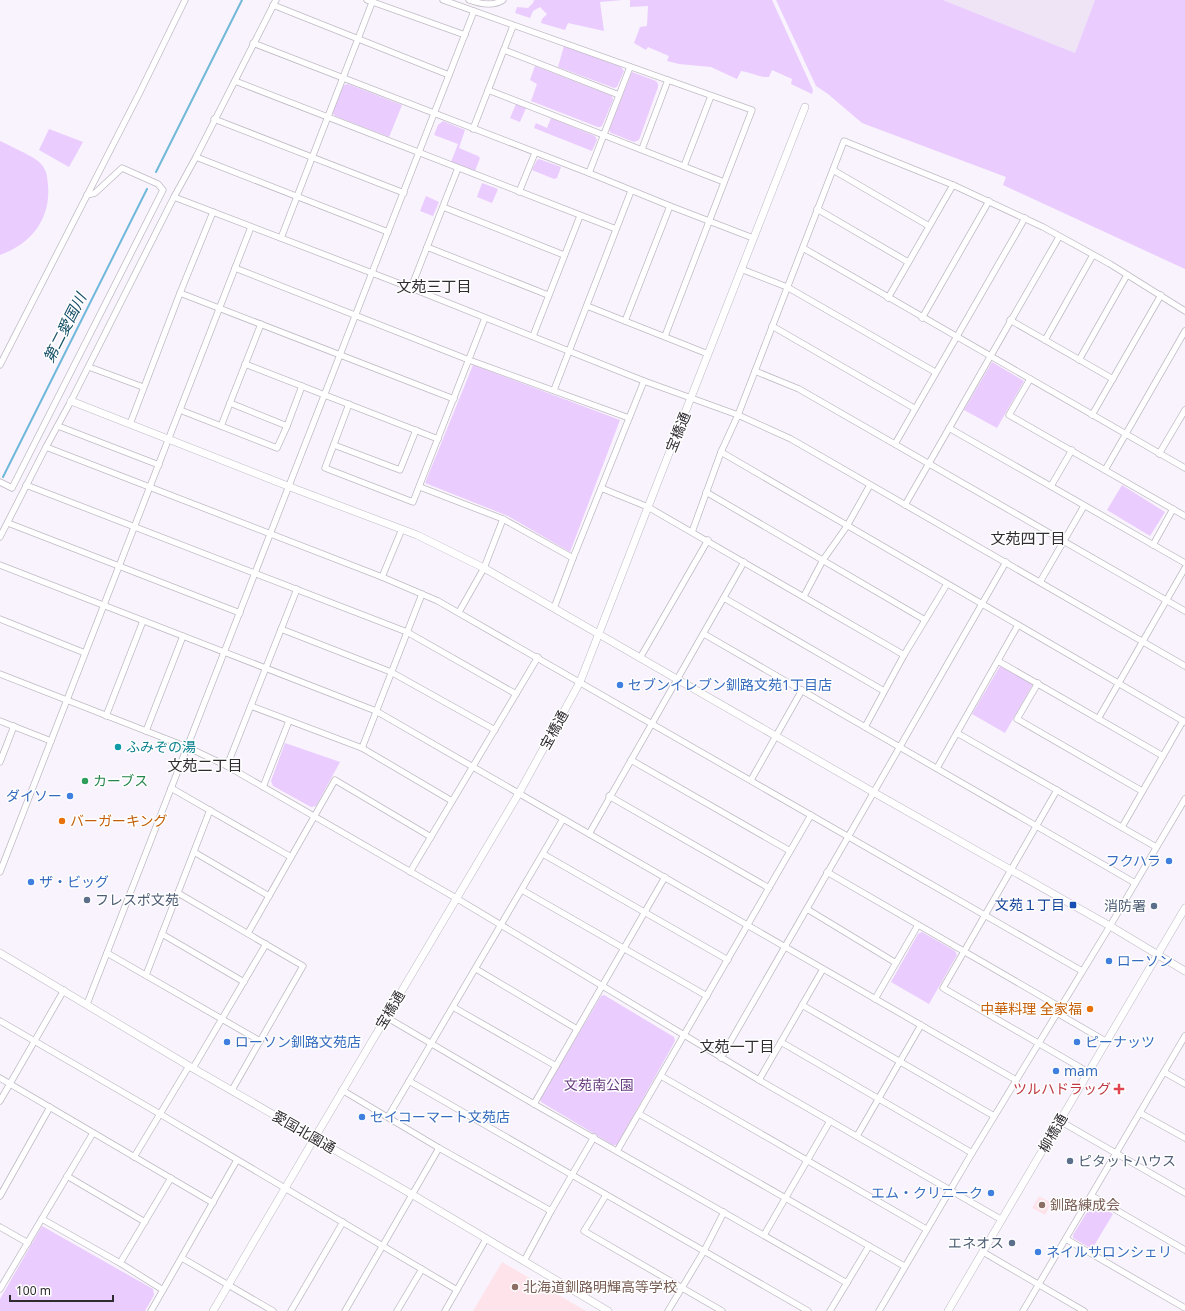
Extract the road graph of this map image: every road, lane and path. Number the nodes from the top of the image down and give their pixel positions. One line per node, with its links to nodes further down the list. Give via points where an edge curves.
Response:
1 (185, 0): 41 (street)
2 (443, 0): 7 (street)
3 (469, 0): 4 (street, via 494,4)
4 (503, 0)
5 (371, 1): 9 (street); 10 (street)
6 (274, 3): 10 (street); 11 (street)
7 (474, 11): 8 (street); 9 (street)
8 (513, 26): 12 (street); 13 (street)
9 (465, 35): 14 (street)
10 (358, 38): 14 (street); 15 (street)
11 (253, 43): 15 (street); 17 (street)
12 (504, 50): 18 (street); 19 (street)
13 (630, 67): 16 (street); 19 (street)
14 (450, 75): 22 (street)
15 (344, 78): 22 (street); 23 (street)
16 (668, 80): 20 (street); 27 (street)
17 (234, 81): 23 (street); 24 (street)
18 (488, 90): 25 (street); 26 (street)
19 (619, 95): 26 (street)
20 (711, 96): 32 (street); 36 (street, via 752,110)
21 (805, 107): 58 (street, 宝橋通)
22 (434, 114): 25 (street); 28 (street)
23 (327, 117): 28 (street); 31 (street)
24 (214, 119): 30 (street); 31 (street)
25 (473, 129): 29 (street)
26 (604, 134): 27 (street); 35 (street)
27 (642, 149): 32 (street)
28 (419, 153): 33 (street); 40 (street)
29 (535, 153): 35 (street); 39 (street)
30 (196, 157): 42 (street); 43 (street)
31 (312, 157): 40 (street); 43 (street)
32 (684, 166): 36 (street)
33 (458, 168): 39 (street); 46 (street)
34 (833, 170): 37 (street, via 844,141); 47 (street); 52 (street)
35 (589, 173): 38 (street)
36 (724, 182): 51 (street)
37 (953, 185): 44 (street); 52 (street)
38 (631, 191): 45 (street); 54 (street)
39 (519, 192): 49 (street)
40 (404, 193): 55 (street)
41 (87, 195): 91 (street); 139 (street, via 95,193 122,168 158,184 163,190 12,488)
42 (174, 197): 48 (street); 99 (street)
43 (296, 197): 55 (street); 57 (street)
44 (989, 201): 50 (street); 79 (street)
45 (670, 206): 51 (street); 81 (street)
46 (443, 207): 59 (street); 61 (street)
47 (817, 209): 60 (street); 63 (street)
48 (213, 212): 53 (street); 70 (street)
49 (580, 216): 54 (street); 61 (street)
50 (1025, 218): 56 (street); 87 (street)
51 (709, 221): 58 (street); 86 (street)
52 (929, 226): 63 (street)
53 (252, 227): 57 (street); 64 (street)
54 (616, 229): 74 (street)
55 (388, 232): 66 (street)
56 (1059, 236): 62 (street); 80 (street)
57 (281, 238): 66 (street)
58 (753, 238): 65 (street, 宝橋通)
59 (427, 247): 69 (street); 71 (street)
60 (803, 248): 68 (street); 73 (street)
61 (564, 255): 71 (street)
62 (1094, 255): 67 (street); 88 (street)
63 (908, 262): 73 (street)
64 (235, 268): 75 (street); 77 (street)
65 (741, 269): 68 (street); 92 (street, 宝橋通)
66 (372, 273): 69 (street); 77 (street)
67 (1127, 275): 72 (street); 96 (street)
68 (787, 287): 83 (street); 101 (street)
69 (411, 288): 78 (street)
70 (180, 293): 75 (street); 106 (street)
71 (548, 295): 85 (street)
72 (1161, 295): 76 (street); 103 (street)
73 (888, 298): 79 (street)
74 (587, 306): 81 (street); 89 (street)
75 (220, 308): 82 (street); 115 (street)
76 (1185, 311)
77 (356, 314): 93 (street); 95 (street)
78 (485, 318): 85 (street); 95 (street)
79 (922, 318): 87 (street)
80 (1010, 320): 88 (street); 94 (street)
81 (625, 321): 86 (street)
82 (261, 324): 93 (street); 97 (street)
83 (772, 326): 100 (street); 114 (street)
84 (1185, 331): 126 (street)
85 (533, 336): 89 (street)
86 (665, 336): 92 (street)
87 (956, 336): 94 (street); 101 (street)
88 (1045, 340): 96 (street)
89 (569, 351): 104 (street); 107 (street)
90 (0, 352): 91 (street)
91 (7, 352): 98 (street)
92 (708, 354): 110 (street, 宝橋通)
93 (340, 355): 108 (street); 109 (street)
94 (990, 356): 102 (street); 124 (street)
95 (470, 360): 107 (street); 109 (street)
96 (1079, 360): 103 (street)
97 (245, 364): 105 (street); 112 (street)
98 (0, 365)
99 (89, 367): 106 (street); 111 (street)
100 (755, 371): 117 (street); 129 (street, via 799,389)
101 (935, 372): 114 (street)
102 (1030, 379): 118 (street); 132 (street, via 1009,415)
103 (1113, 379): 118 (street)
104 (644, 381): 110 (street); 119 (street)
105 (302, 386): 108 (street); 123 (street)
106 (144, 387): 120 (street)
107 (554, 390): 119 (street)
108 (325, 395): 113 (street); 142 (street)
109 (454, 398): 128 (street)
110 (692, 398): 117 (street); 150 (street, 宝橋通)
111 (71, 401): 120 (street); 121 (street)
112 (230, 403): 122 (street); 123 (street)
113 (349, 404): 125 (street); 130 (street)
114 (914, 408): 129 (street)
115 (180, 410): 122 (street); 127 (street)
116 (1185, 410): 134 (street)
117 (738, 415): 133 (street); 141 (street, via 791,440)
118 (1092, 415): 126 (street)
119 (629, 418): 146 (street)
120 (130, 424): 127 (street)
121 (58, 426): 131 (street); 136 (street)
122 (221, 426): 123 (street, via 277,448)
123 (286, 426)
124 (949, 428): 135 (street); 143 (street)
125 (416, 430): 128 (street); 130 (street, via 400,470)
126 (1126, 434): 134 (street); 138 (street)
127 (169, 439): 136 (street); 142 (street)
128 (438, 439): 144 (street)
129 (894, 444): 135 (street)
130 (334, 445): 144 (street, via 325,468 413,502)
131 (46, 447): 140 (street); 145 (street)
132 (1072, 450): 138 (street); 143 (street)
133 (721, 452): 147 (street); 155 (street)
134 (1160, 454): 137 (street)
135 (928, 463): 148 (street); 162 (street)
136 (158, 466): 145 (street)
137 (1185, 468)
138 (1105, 470): 151 (street)
139 (0, 482)
140 (26, 485): 154 (street); 156 (street)
141 (870, 485): 148 (street); 155 (street)
142 (289, 486): 157 (street); 159 (street)
143 (1050, 486): 149 (street)
144 (420, 487): 153 (street)
145 (150, 488): 156 (street); 159 (street)
146 (601, 488): 150 (street); 164 (street)
147 (706, 492): 158 (street); 165 (street)
148 (904, 505): 167 (street)
149 (1084, 506): 162 (street); 163 (street)
150 (648, 507): 158 (street); 194 (street, 宝橋通)
151 (1174, 509): 152 (street); 163 (street)
152 (1185, 516)
153 (503, 519): 164 (street); 171 (street)
154 (8, 523): 160 (street); 170 (street)
155 (847, 526): 165 (street); 176 (street)
156 (135, 527): 170 (street); 173 (street)
157 (402, 529): 171 (street); 174 (street)
158 (692, 532): 161 (street)
159 (270, 534): 173 (street); 174 (street)
160 (0, 537)
161 (708, 540): 166 (street); 202 (street)
162 (1064, 541): 175 (street); 181 (street)
163 (1152, 545): 168 (street)
164 (573, 558): 184 (street)
165 (823, 560): 179 (street); 189 (street)
166 (744, 562): 179 (street); 180 (street)
167 (1006, 562): 175 (street); 182 (street)
168 (1185, 563)
169 (0, 565): 183 (street)
170 (119, 566): 183 (street); 187 (street)
171 (484, 568): 184 (street); 186 (street)
172 (1185, 568): 181 (street)
173 (255, 574): 177 (street); 187 (street)
174 (382, 577): 178 (street)
175 (1040, 582): 197 (street)
176 (947, 584): 182 (street); 189 (street)
177 (297, 590): 192 (street); 193 (street)
178 (422, 594): 186 (street); 193 (street)
179 (804, 596): 200 (street)
180 (724, 598): 195 (street); 213 (street)
181 (1166, 600): 185 (street); 197 (street)
182 (982, 604): 191 (street); 232 (street)
183 (104, 606): 190 (street); 199 (street)
184 (554, 608): 194 (street)
185 (1185, 611)
186 (459, 612): 201 (street)
187 (240, 613): 198 (street)
188 (0, 619): 199 (street)
189 (925, 620): 200 (street)
190 (143, 621): 196 (street); 218 (street)
191 (1018, 625): 203 (street); 210 (street)
192 (281, 629): 205 (street); 206 (street)
193 (407, 632): 206 (street); 214 (street)
194 (599, 634): 202 (street); 209 (street, 宝橋通)
195 (704, 634): 208 (street); 212 (street)
196 (183, 636): 198 (street); 227 (street)
197 (1142, 641): 204 (street); 210 (street)
198 (224, 652): 205 (street); 231 (street)
199 (86, 653): 215 (street)
200 (904, 655): 213 (street)
201 (538, 657): 209 (street); 214 (street)
202 (640, 658): 208 (street)
203 (998, 661): 211 (street); 228 (street)
204 (1185, 666)
205 (266, 668): 216 (street); 217 (street)
206 (391, 672): 217 (street); 226 (street)
207 (0, 674): 215 (street)
208 (678, 680): 223 (street); 229 (street)
209 (580, 682): 223 (street); 246 (street, 宝橋通)
210 (1119, 682): 219 (street); 222 (street)
211 (1038, 683): 219 (street); 244 (street, via 1017,719)
212 (802, 690): 225 (street); 229 (street)
213 (884, 691): 225 (street)
214 (516, 694): 226 (street)
215 (67, 701): 218 (street); 230 (street)
216 (251, 706): 221 (street); 237 (street)
217 (376, 711): 233 (street); 238 (street)
218 (106, 716): 227 (street)
219 (1098, 719): 234 (street)
220 (0, 721): 224 (street)
221 (289, 721): 233 (street); 241 (street)
222 (1184, 721): 234 (street)
223 (652, 724): 235 (street); 240 (street)
224 (14, 726): 230 (street); 236 (street)
225 (865, 726): 232 (street)
226 (495, 730): 238 (street)
227 (146, 731): 231 (street)
228 (957, 733): 239 (street); 243 (street)
229 (776, 736): 240 (street); 245 (street)
230 (51, 741): 264 (street)
231 (187, 747): 237 (street); 242 (street)
232 (899, 747): 239 (street); 245 (street)
233 (362, 748): 249 (street)
234 (1163, 756): 244 (street)
235 (631, 760): 247 (street); 260 (street)
236 (0, 762)
237 (227, 766): 241 (street)
238 (473, 767): 246 (street); 249 (street)
239 (936, 768): 254 (street)
240 (751, 780): 251 (street)
241 (263, 787): 252 (street)
242 (171, 788): 250 (street); 291 (street)
243 (1057, 790): 254 (street); 255 (street)
244 (1142, 791): 255 (street)
245 (874, 792): 257 (street); 265 (street)
246 (519, 793): 253 (street); 275 (street, 宝橋通)
247 (609, 796): 256 (street); 271 (street)
248 (1185, 799): 259 (street)
249 (452, 801): 258 (street)
250 (210, 810): 261 (street); 263 (street)
251 (811, 815): 257 (street); 260 (street)
252 (314, 817): 258 (street, via 335,780); 263 (street); 267 (street)
253 (564, 819): 256 (street); 262 (street)
254 (1036, 826): 265 (street); 270 (street)
255 (1122, 827): 259 (street)
256 (589, 834): 269 (street)
257 (848, 836): 268 (street); 279 (street)
258 (431, 837): 267 (street)
259 (1156, 847): 270 (street)
260 (790, 851): 271 (street)
261 (194, 852): 273 (street); 274 (street)
262 (543, 854): 272 (street); 278 (street)
263 (291, 857): 274 (street)
264 (2, 858): 266 (street)
265 (1010, 870): 279 (street); 283 (street)
266 (0, 872)
267 (410, 872): 275 (street)
268 (827, 872): 277 (street); 281 (street)
269 (665, 878): 278 (street); 280 (street)
270 (1135, 882): 283 (street)
271 (769, 888): 280 (street)
272 (522, 890): 282 (street); 288 (street)
273 (178, 893): 284 (street); 285 (street)
274 (269, 896): 284 (street)
275 (456, 898): 282 (street); 310 (street, 宝橋通)
276 (1185, 908): 292 (street, 柳橋通)
277 (807, 909): 287 (street); 294 (street)
278 (645, 913): 288 (street); 293 (street)
279 (985, 916): 289 (street); 297 (street)
280 (748, 925): 287 (street); 293 (street)
281 (918, 925): 289 (street); 294 (street)
282 (502, 926): 295 (street); 301 (street)
283 (1110, 926): 292 (street); 297 (street)
284 (248, 933): 286 (street)
285 (162, 934): 299 (street); 300 (street)
286 (266, 944): 300 (street); 318 (street, via 303,966)
287 (785, 947): 296 (street); 323 (street)
288 (624, 949): 301 (street); 303 (street)
289 (964, 951): 308 (street); 322 (street, via 943,988)
290 (0, 953): 302 (street, 愛国北園通)
291 (107, 953): 299 (street); 305 (street)
292 (1158, 955): 298 (street); 320 (street, 柳橋通)
293 (728, 960): 303 (street)
294 (896, 963): 304 (street)
295 (476, 969): 307 (street); 314 (street)
296 (822, 969): 304 (street); 306 (street)
297 (1082, 971): 308 (street)
298 (1185, 971)
299 (146, 975): 311 (street)
300 (244, 982): 311 (street)
301 (602, 986): 314 (street); 315 (street)
302 (64, 990): 305 (street, 愛国北園通); 317 (street)
303 (707, 996): 315 (street)
304 (875, 999): 313 (street)
305 (87, 1004): 326 (street, 愛国北園通)
306 (802, 1005): 319 (street); 324 (street)
307 (454, 1007): 321 (street); 325 (street)
308 (1060, 1007): 309 (street)
309 (1056, 1013): 320 (street); 322 (street)
310 (386, 1017): 321 (street); 337 (street, 宝橋通)
311 (222, 1019): 318 (street); 326 (street)
312 (0, 1021): 317 (street)
313 (921, 1025): 324 (street); 332 (street)
314 (578, 1029): 325 (street)
315 (684, 1036): 323 (street); 329 (street)
316 (1185, 1036): 328 (street)
317 (35, 1041): 334 (street); 343 (street)
318 (260, 1041): 336 (street)
319 (781, 1042): 331 (street); 338 (street)
320 (1107, 1042): 327 (street, 柳橋通)
321 (432, 1044): 333 (street); 340 (street)
322 (1038, 1044): 327 (street); 332 (street)
323 (721, 1058): 331 (street)
324 (900, 1061): 338 (street); 345 (street)
325 (556, 1066): 340 (street)
326 (191, 1067): 336 (street, 愛国北園通); 343 (street)
327 (1088, 1072): 348 (street, 柳橋通)
328 (1164, 1072): 335 (street); 342 (street)
329 (661, 1076): 344 (street); 360 (street)
330 (0, 1078): 334 (street)
331 (759, 1080): 347 (street)
332 (1016, 1080): 345 (street)
333 (409, 1081): 346 (street); 361 (street)
334 (10, 1084): 339 (street); 341 (street)
335 (1185, 1084)
336 (232, 1090): 353 (street, 愛国北園通)
337 (342, 1090): 346 (street); 353 (street, 宝橋通)
338 (879, 1098): 350 (street); 356 (street)
339 (0, 1101)
340 (534, 1104): 351 (street)
341 (50, 1107): 349 (street); 369 (street)
342 (1140, 1112): 352 (street); 357 (street)
343 (160, 1114): 358 (street); 359 (street)
344 (639, 1114): 355 (street); 371 (street)
345 (994, 1116): 356 (street)
346 (388, 1117): 354 (street)
347 (830, 1121): 350 (street); 360 (street)
348 (1060, 1121): 357 (street); 376 (street, 柳橋通)
349 (93, 1133): 358 (street); 362 (street)
350 (857, 1136): 365 (street)
351 (594, 1137): 355 (street); 361 (street)
352 (1185, 1138)
353 (314, 1139): 364 (street, 宝橋通); 367 (street, 愛国北園通)
354 (439, 1148): 367 (street); 373 (street)
355 (617, 1151): 374 (street)
356 (972, 1153): 365 (street)
357 (1116, 1154): 366 (street); 370 (street)
358 (134, 1157): 363 (street)
359 (237, 1160): 364 (street); 372 (street)
360 (807, 1160): 371 (street); 380 (street)
361 (572, 1174): 368 (street); 373 (street)
362 (67, 1176): 375 (street); 377 (street)
363 (171, 1178): 372 (street); 377 (street)
364 (285, 1188): 378 (street); 396 (street, 宝橋通)
365 (950, 1190): 376 (street); 380 (street)
366 (1185, 1193)
367 (413, 1195): 383 (street, 愛国北園通); 385 (street)
368 (606, 1195): 388 (street); 398 (street, via 584,1231)
369 (0, 1196)
370 (1092, 1196): 382 (street); 387 (street)
371 (785, 1198): 381 (street); 386 (street)
372 (213, 1203): 390 (street)
373 (551, 1211): 391 (street)
374 (724, 1212): 381 (street); 388 (street)
375 (42, 1219): 384 (street); 392 (street)
376 (1002, 1220): 389 (street, 柳橋通)
377 (145, 1222): 392 (street)
378 (343, 1222): 385 (street); 406 (street)
379 (0, 1227): 384 (street)
380 (926, 1229): 393 (street)
381 (764, 1235): 395 (street)
382 (1066, 1239): 397 (street); 402 (street)
383 (486, 1240): 391 (street, 愛国北園通); 401 (street)
384 (28, 1243): 399 (street)
385 (383, 1246): 394 (street); 407 (street)
386 (869, 1246): 393 (street); 395 (street)
387 (1185, 1250)
388 (704, 1251): 398 (street); 413 (street)
389 (983, 1252): 397 (street); 416 (street, 柳橋通)
390 (182, 1258): 396 (street); 400 (street)
391 (524, 1261): 410 (street, 愛国北園通)
392 (120, 1263): 400 (street)
393 (904, 1266): 415 (street)
394 (422, 1269): 401 (street); 408 (street)
395 (847, 1283): 414 (street)
396 (228, 1285): 404 (street, 宝橋通); 405 (street)
397 (1039, 1285): 417 (street); 418 (street)
398 (682, 1287): 411 (street); 412 (street)
399 (0, 1289)
400 (163, 1290): 403 (street)
401 (457, 1290): 409 (street)
402 (1185, 1308)
403 (151, 1311)
404 (213, 1311)
405 (273, 1311)
406 (291, 1311)
407 (345, 1311)
408 (397, 1311)
409 (445, 1311)
410 (608, 1311)
411 (668, 1311)
412 (722, 1311)
413 (808, 1311)
414 (830, 1311)
415 (879, 1311)
416 (948, 1311)
417 (1023, 1311)
418 (1084, 1311)

